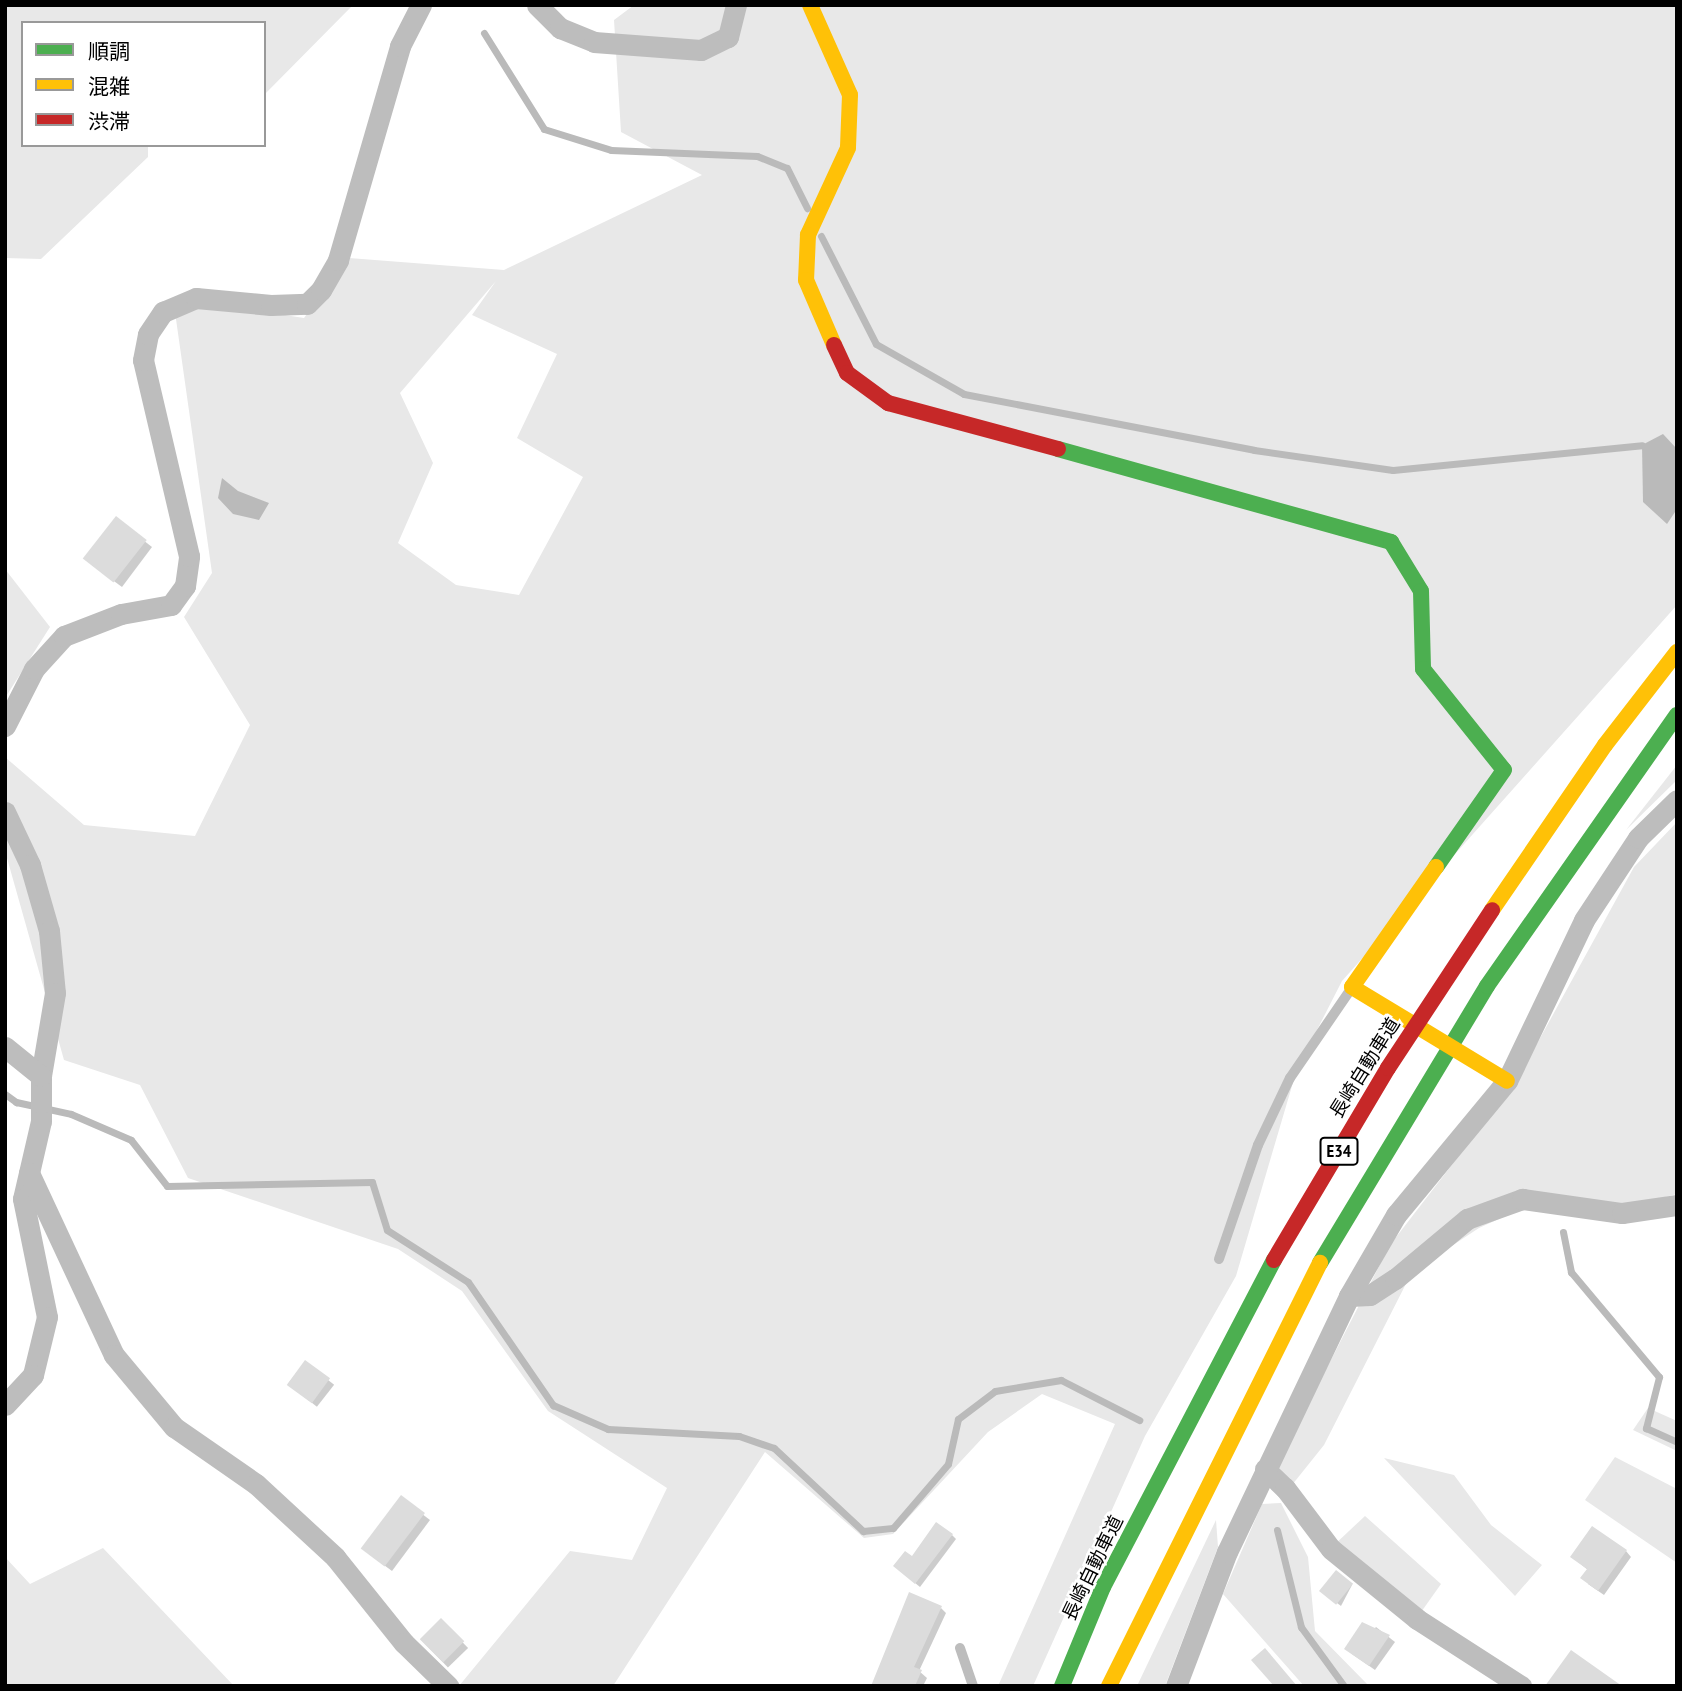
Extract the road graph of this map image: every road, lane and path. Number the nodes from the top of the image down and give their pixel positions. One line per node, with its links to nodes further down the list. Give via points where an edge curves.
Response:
1 (421, 5): 7 (street, via 400,46 338,261 321,290 307,304 196,298 163,312 148,334 144,360 188,556 186,586 171,605 121,614 64,636 34,669)
2 (537, 5): 3 (street, via 560,28 594,42 701,50 727,37)
3 (736, 5)
4 (810, 5): 10 (main road, via 850,94 848,148 808,235 806,281 847,373 888,403 1239,496 1391,542 1421,591 1423,669 1504,770)
5 (1677, 652): 23 (main road, 長崎自動車道 / E34, via 1605,745 1388,1068 1270,1267 1103,1587)
6 (1677, 715): 24 (main road, E34, via 1487,986 1299,1297)
7 (5, 726)
8 (1677, 800): 12 (street, via 1638,838 1584,920)
9 (5, 812): 13 (street, via 30,865 49,931 55,993)
10 (1352, 987): 12 (main road); 16 (lane, via 1290,1078 1258,1145)
11 (5, 1047): 13 (street)
12 (1507, 1081): 17 (street, via 1396,1215)
13 (41, 1084): 14 (street, via 41,1121)
14 (29, 1173): 18 (street, via 23,1199 47,1317 33,1376); 21 (street, via 114,1355 174,1427 256,1485 335,1556 404,1643)
15 (1677, 1205): 17 (street, via 1622,1213 1522,1199 1466,1219 1395,1279 1370,1294)
16 (1219, 1259)
17 (1349, 1296): 19 (street)
18 (5, 1405)
19 (1265, 1469): 25 (street); 26 (street, via 1331,1549 1417,1619)
20 (960, 1648): 22 (lane)
21 (448, 1686)
22 (973, 1686)
23 (1062, 1686)
24 (1109, 1686)
25 (1176, 1686)
26 (1521, 1686)

